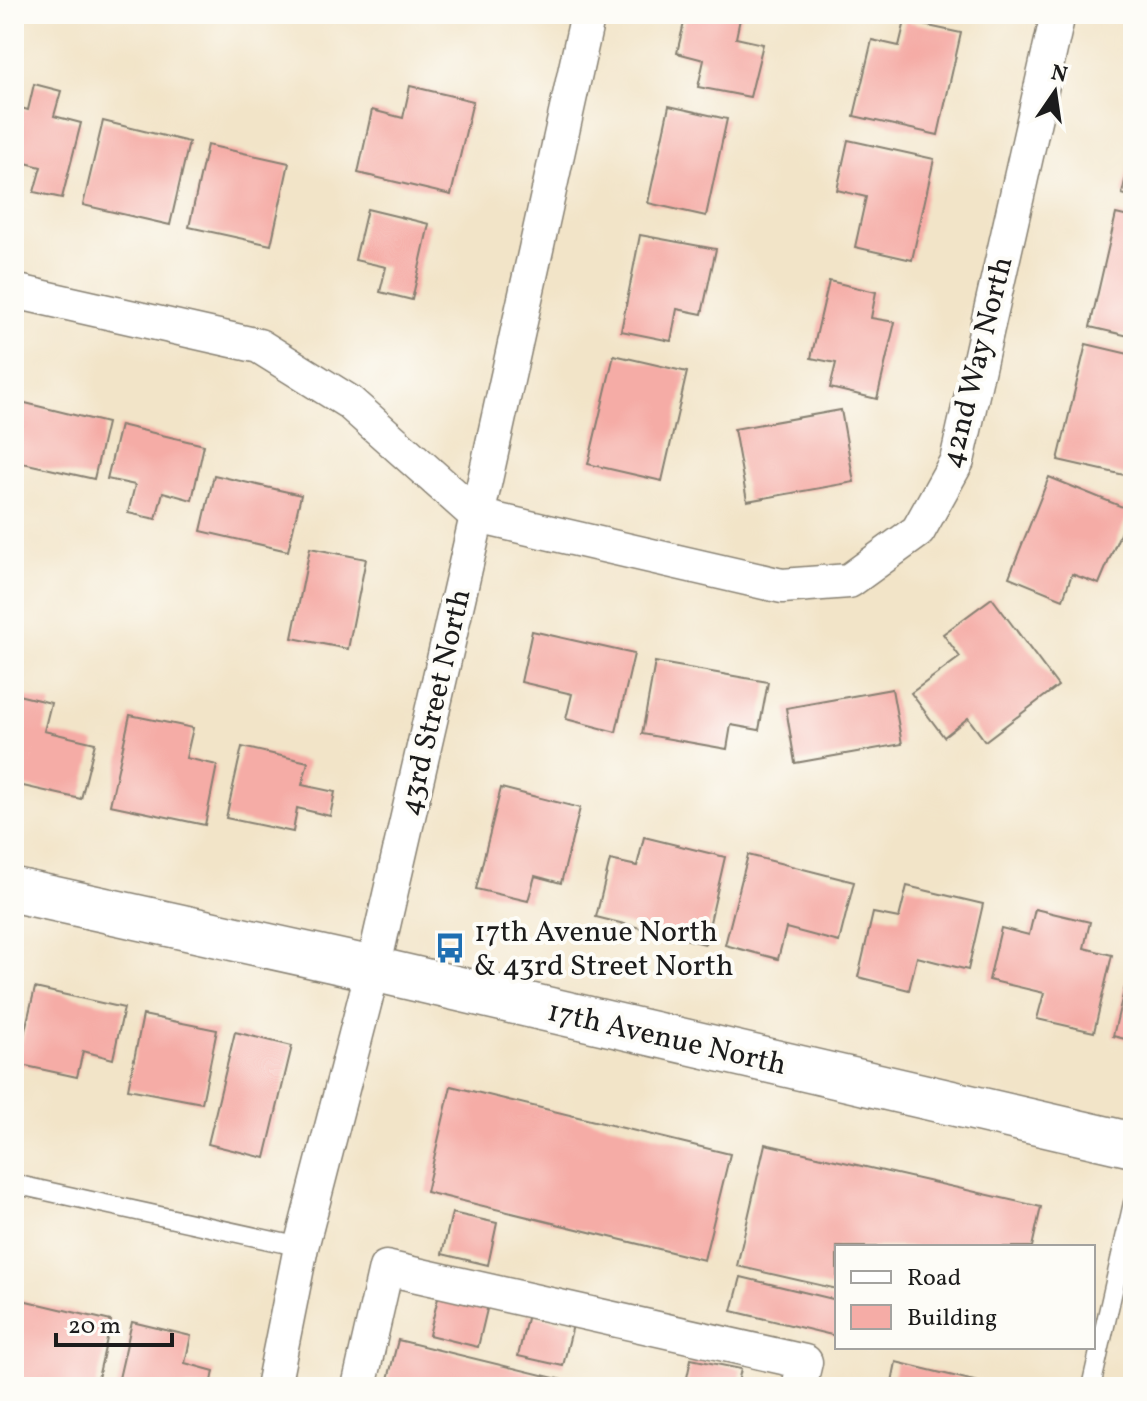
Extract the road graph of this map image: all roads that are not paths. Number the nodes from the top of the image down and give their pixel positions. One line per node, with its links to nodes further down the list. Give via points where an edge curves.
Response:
1 (588, 14): 4 (street, 43rd Street North)
2 (1058, 14): 4 (street, 42nd Way North, via 957,461 918,531 849,581 782,586)
3 (14, 291): 4 (street, via 259,346 349,402)
4 (477, 516): 6 (street, 43rd Street North)
5 (14, 890): 6 (street, 17th Avenue North)
6 (373, 969): 7 (street, 17th Avenue North); 10 (street, 43rd Street North)
7 (1133, 1145)
8 (14, 1184): 10 (lane)
9 (1133, 1203): 14 (lane)
10 (301, 1247): 11 (street, 43rd Street North)
11 (273, 1387)
12 (359, 1387): 13 (street, via 386,1268 805,1362)
13 (799, 1387)
14 (1091, 1387)

